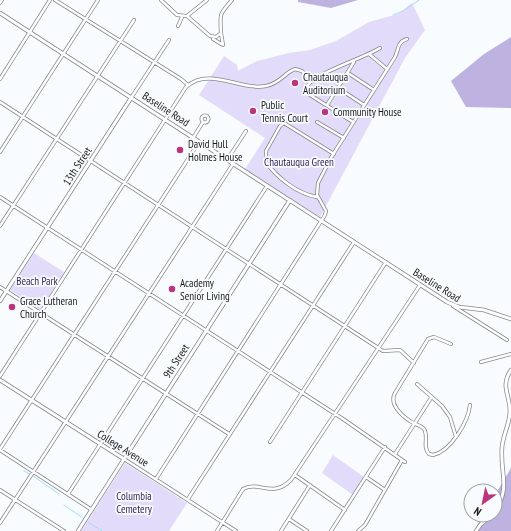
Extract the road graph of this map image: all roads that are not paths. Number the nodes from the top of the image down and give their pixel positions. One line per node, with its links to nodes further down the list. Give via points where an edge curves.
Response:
1 (2, 0): 8 (street)
2 (50, 0): 15 (street)
3 (55, 0): 12 (street)
4 (98, 0): 12 (street)
5 (161, 0): 11 (street)
6 (207, 0): 10 (street)
7 (232, 0): 16 (street, via 219,16)
8 (0, 3)
9 (0, 13): 15 (street, Baseline Road)
10 (187, 16): 11 (street); 17 (street)
11 (182, 17): 14 (street)
12 (86, 19): 20 (street); 22 (street)
13 (134, 20): 20 (street)
14 (178, 26)
15 (30, 32): 22 (street, Baseline Road); 29 (street)
16 (221, 33): 17 (street); 17 (street, via 223,45)
17 (211, 37)
18 (407, 39): 26 (street, via 400,44)
19 (169, 40): 25 (street, 13th Street)
20 (120, 41): 25 (street); 28 (street)
21 (380, 48): 23 (street)
22 (63, 54): 28 (street, Baseline Road); 38 (street)
23 (369, 54): 24 (street); 26 (street)
24 (355, 61): 27 (street); 30 (street)
25 (154, 62): 31 (street); 34 (street, 13th Street)
26 (387, 69): 33 (street)
27 (348, 73): 32 (street); 33 (street)
28 (97, 76): 34 (street, Baseline Road); 46 (street)
29 (0, 79)
30 (311, 81): 31 (street, via 303,72 294,69 280,81 264,87 210,78); 36 (street, via 307,86 308,93)
31 (188, 85): 39 (street)
32 (338, 88): 36 (street); 37 (street)
33 (374, 90): 37 (street)
34 (131, 98): 39 (street, Baseline Road); 51 (street, 13th Street)
35 (0, 102): 38 (street)
36 (327, 105): 42 (street)
37 (364, 105): 42 (street)
38 (23, 117): 46 (street); 48 (street)
39 (165, 120): 44 (street, Baseline Road); 53 (street)
40 (203, 122): 44 (street)
41 (317, 122): 45 (street)
42 (353, 122): 45 (street)
43 (246, 131): 50 (street)
44 (193, 138): 47 (street, Baseline Road)
45 (344, 138): 49 (street)
46 (57, 139): 51 (street); 59 (street)
47 (199, 142): 50 (street, Baseline Road); 58 (street)
48 (0, 152)
49 (334, 154): 56 (street, via 318,184); 56 (street, via 286,124 280,126 266,151 266,163 293,187)
50 (227, 160): 52 (street, Baseline Road)
51 (91, 161): 53 (street); 63 (street, 13th Street)
52 (233, 164): 54 (street, Baseline Road); 62 (street)
53 (124, 183): 58 (street); 66 (street)
54 (267, 186): 57 (street, Baseline Road); 65 (street)
55 (0, 197): 59 (street)
56 (317, 197): 60 (street, via 326,212)
57 (290, 200): 60 (street, Baseline Road); 68 (street, 9th Street)
58 (158, 204): 62 (street); 69 (street)
59 (13, 206): 61 (street); 63 (street)
60 (322, 221): 64 (street, Baseline Road); 70 (street)
61 (0, 226)
62 (191, 227): 65 (street); 74 (street)
63 (47, 228): 66 (street); 73 (street, 13th Street)
64 (354, 242): 67 (street, Baseline Road); 77 (street)
65 (226, 249): 68 (street); 79 (street)
66 (81, 250): 69 (street); 78 (street)
67 (386, 262): 71 (street, Baseline Road); 81 (street)
68 (249, 264): 70 (street); 82 (street, 9th Street)
69 (115, 272): 74 (street); 83 (street)
70 (281, 284): 77 (street); 87 (street)
71 (420, 285): 76 (street, Baseline Road); 86 (street)
72 (0, 286): 73 (street)
73 (7, 291): 75 (street, 13th Street); 78 (street)
74 (148, 294): 79 (street); 89 (street)
75 (0, 301)
76 (450, 304): 80 (street, via 484,310); 84 (street, Baseline Road)
77 (313, 305): 81 (street); 93 (street)
78 (40, 313): 83 (street); 94 (street)
79 (182, 316): 82 (street); 95 (street)
80 (511, 319)
81 (345, 325): 86 (street); 98 (street)
82 (206, 331): 87 (street); 99 (street, 9th Street)
83 (74, 334): 89 (street); 101 (street)
84 (507, 340)
85 (451, 344): 91 (street, via 434,337 430,338)
86 (378, 348): 91 (street, via 386,352 400,350); 104 (street)
87 (238, 351): 93 (street); 103 (street)
88 (511, 354): 90 (street)
89 (109, 357): 95 (street); 105 (street)
90 (481, 362)
91 (414, 363): 106 (street, via 392,401)
92 (511, 370): 119 (street, via 505,382 510,410 502,448)
93 (270, 372): 98 (street); 107 (street)
94 (0, 376)
95 (142, 378): 99 (street); 110 (street)
96 (0, 380): 101 (street, College Avenue)
97 (417, 384): 100 (street)
98 (302, 393): 104 (street); 109 (street)
99 (166, 394): 103 (street); 114 (street, 9th Street)
100 (431, 398): 106 (street); 108 (street, via 442,406 450,417)
101 (32, 401): 105 (street, College Avenue); 112 (street)
102 (470, 405): 108 (street, via 470,412)
103 (197, 414): 107 (street); 118 (street)
104 (335, 414): 111 (street); 116 (street)
105 (66, 422): 110 (street, College Avenue); 115 (street)
106 (414, 423): 108 (street, via 425,431 426,449 431,455 436,454); 113 (street)
107 (229, 434): 126 (street)
108 (457, 437)
109 (270, 442)
110 (100, 444): 114 (street, College Avenue); 124 (street)
111 (385, 447): 113 (street); 117 (street)
112 (0, 450): 115 (street)
113 (395, 454): 122 (street, via 404,461)
114 (124, 459): 118 (street, College Avenue); 128 (street, 9th Street)
115 (33, 472): 124 (street); 125 (street)
116 (295, 475): 120 (street); 131 (street, via 279,488 269,490 249,486 243,489)
117 (366, 477): 122 (street); 129 (street)
118 (156, 479): 126 (street, College Avenue)
119 (508, 482)
120 (310, 485): 129 (street); 130 (street)
121 (0, 490): 125 (street)
122 (385, 490): 141 (street, via 365,525)
123 (508, 493): 127 (street)
124 (68, 494): 128 (street)
125 (15, 499): 132 (street); 134 (street)
126 (188, 500): 131 (street, College Avenue)
127 (503, 500)
128 (92, 510): 135 (street, 9th Street)
129 (345, 510): 140 (street)
130 (289, 519): 138 (street); 139 (street)
131 (222, 522): 136 (street); 137 (street, College Avenue)
132 (0, 523)
133 (482, 523): 142 (street)
134 (64, 531)
135 (78, 531)
136 (217, 531)
137 (236, 531)
138 (281, 531)
139 (307, 531)
140 (331, 531)
141 (358, 531)
142 (476, 531)

